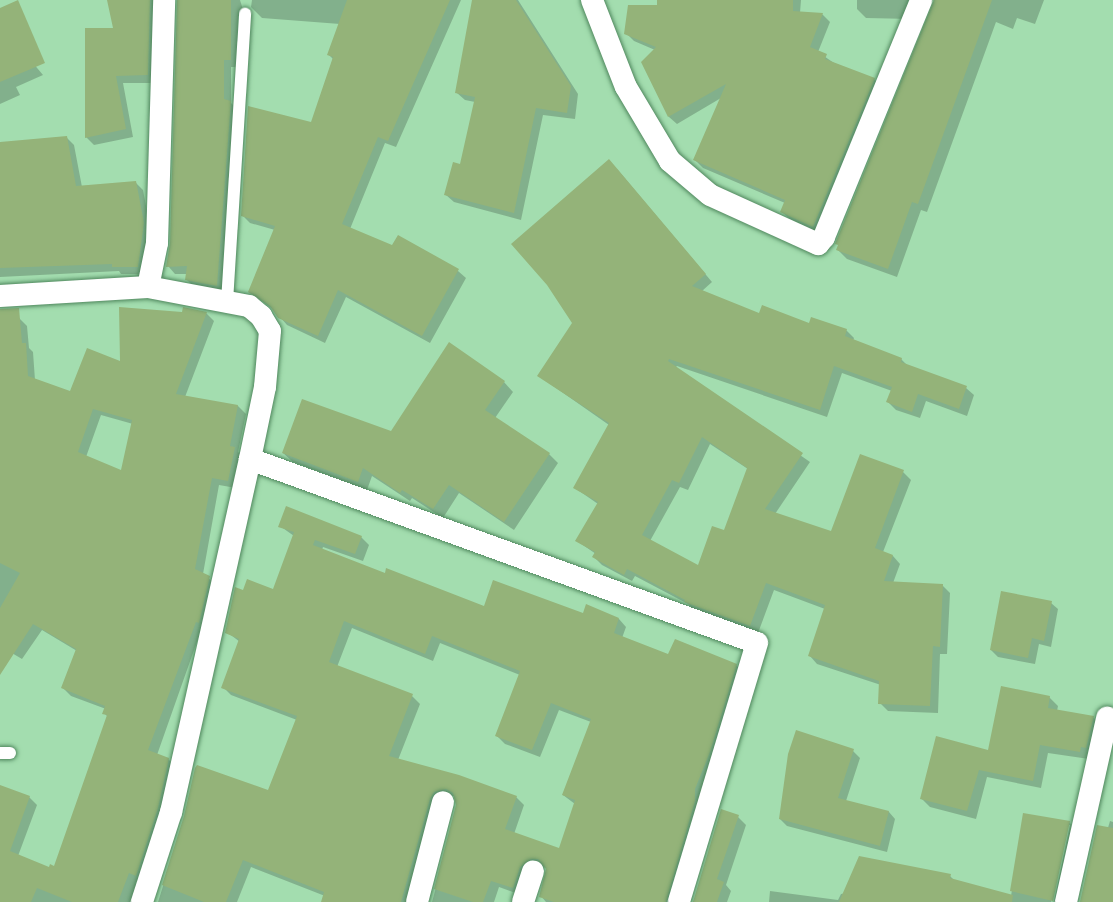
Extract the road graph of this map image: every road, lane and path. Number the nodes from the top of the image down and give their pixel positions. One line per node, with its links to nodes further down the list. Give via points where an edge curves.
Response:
1 (164, 0): 5 (street, via 157,243)
2 (592, 0): 3 (street, via 626,87 670,161 710,195 818,244)
3 (921, 0)
4 (245, 14): 7 (lane)
5 (148, 287): 6 (street); 7 (street)
6 (0, 296)
7 (227, 302): 8 (street, via 249,306 270,331 265,387)
8 (250, 459): 12 (street, via 171,812); 15 (street, via 757,643)
9 (1107, 718): 16 (street)
10 (443, 802): 13 (street)
11 (532, 872): 14 (street)
12 (142, 902)
13 (417, 902)
14 (523, 902)
15 (679, 902)
16 (1066, 902)

